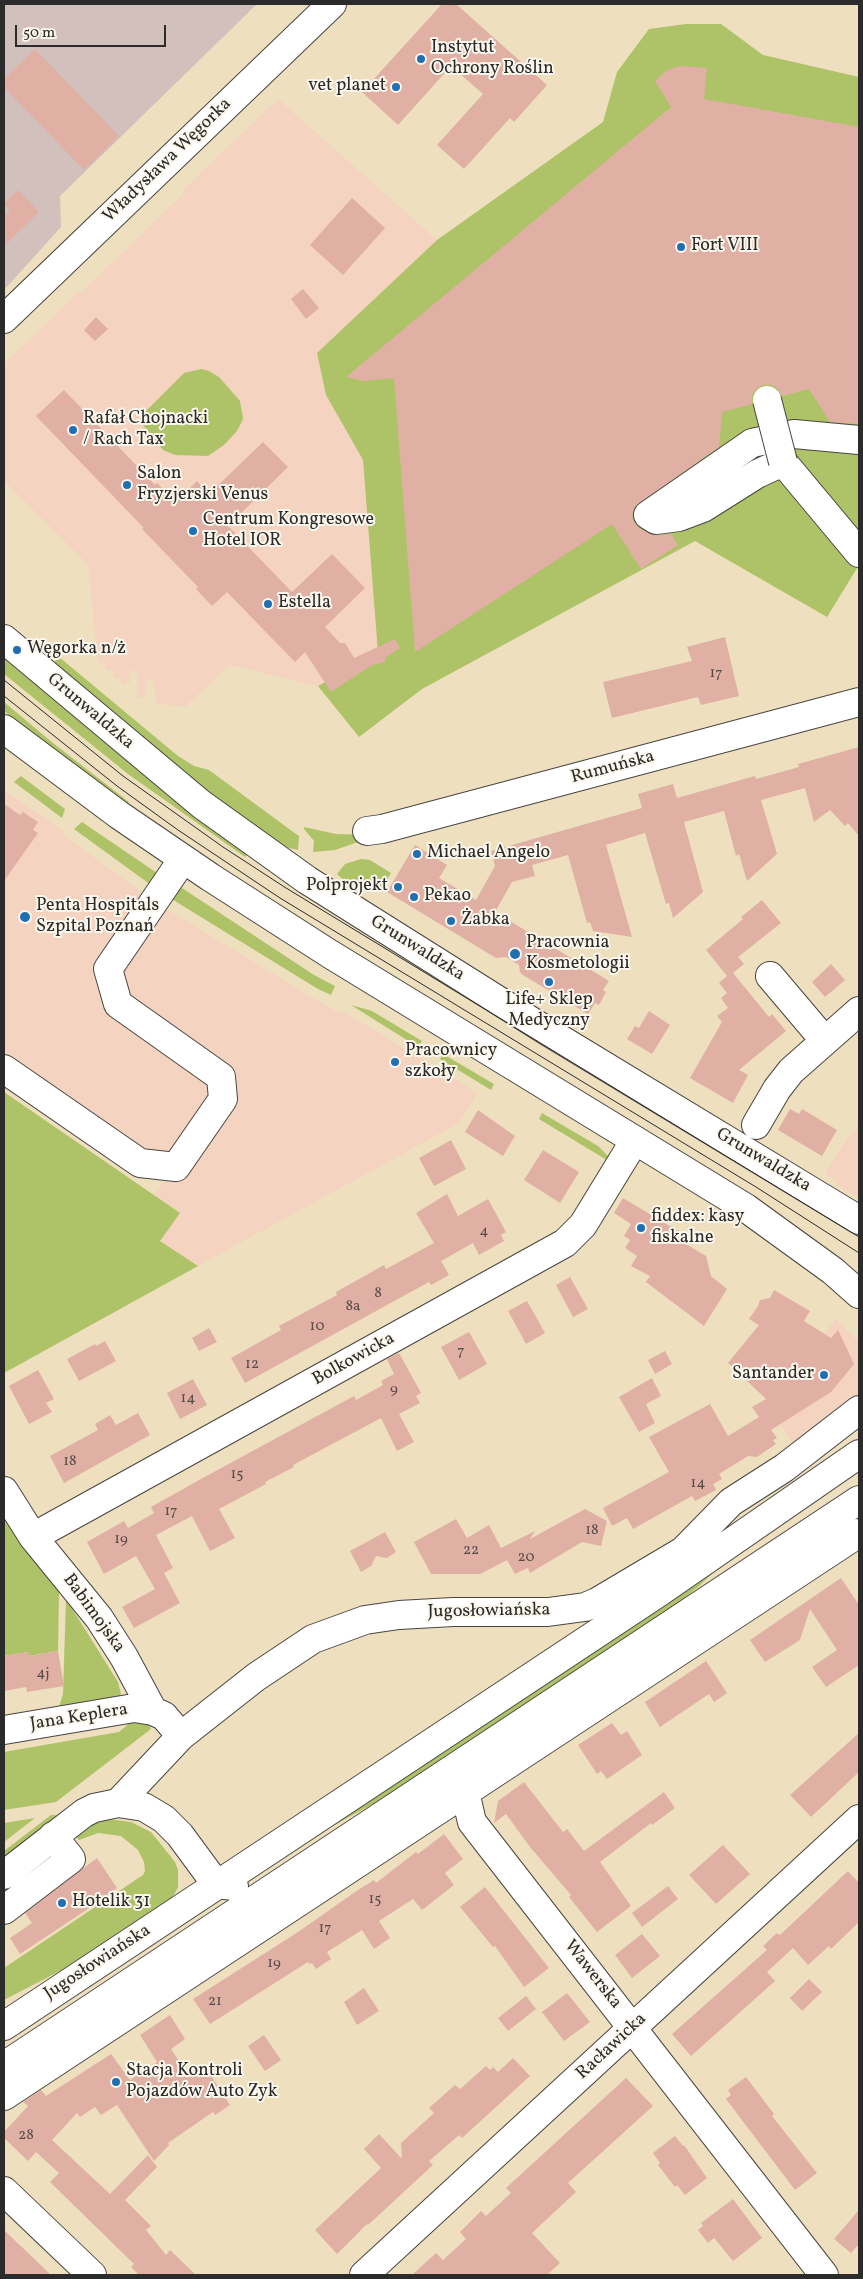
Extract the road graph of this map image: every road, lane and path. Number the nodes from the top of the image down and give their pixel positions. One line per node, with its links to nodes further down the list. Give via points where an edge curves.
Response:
1 (332, 4): 2 (street, Władysława Węgorka)
2 (4, 319)
3 (767, 400): 5 (street, bridge)
4 (859, 440): 5 (street, via 794,434 752,442 648,515 656,520 703,508 757,474)
5 (783, 462): 6 (street)
6 (859, 553)
7 (4, 639): 18 (street, Grunwaldzka, via 151,764 267,853 547,1031)
8 (859, 702): 10 (street, Rumuńska)
9 (4, 729): 11 (street)
10 (367, 832)
11 (183, 859): 15 (street, via 108,969 118,1004 221,1077 223,1099 176,1168 140,1164); 17 (street, via 330,954)
12 (770, 976): 14 (street)
13 (859, 1011): 14 (street)
14 (825, 1041): 16 (street, via 791,1071)
15 (4, 1069)
16 (756, 1125)
17 (635, 1140): 19 (street, via 784,1233); 25 (street, Bolkowicka, via 584,1225 565,1243)
18 (859, 1220)
19 (859, 1294)
20 (859, 1410): 28 (street, Jugosłowiańska, via 784,1468 731,1502 683,1551 597,1602 548,1612 399,1615 344,1626 313,1639 256,1676)
21 (859, 1454): 36 (street, Jugosłowiańska, via 658,1593)
22 (4, 1491): 25 (street, Babimojska)
23 (859, 1500): 29 (street, Jugosłowiańska)
24 (859, 1534): 30 (street)
25 (33, 1537): 26 (street, Babimojska, via 99,1618)
26 (154, 1711): 27 (street, Jana Keplera, via 134,1708); 28 (street, Babimojska, via 164,1716)
27 (4, 1730)
28 (181, 1736): 31 (street, Jugosłowiańska)
29 (468, 1759): 30 (street, Wawerska); 35 (street, Jugosłowiańska)
30 (465, 1792): 40 (street, Wawerska, via 472,1822); 42 (street)
31 (118, 1803): 33 (street, via 94,1808); 36 (street, via 144,1807 164,1819)
32 (859, 1818): 40 (street, Racławicka)
33 (53, 1836): 34 (street); 37 (street, via 71,1859)
34 (4, 1875)
35 (284, 1881): 36 (street, Jugosłowiańska, via 246,1886); 38 (street, Jugosłowiańska)
36 (216, 1884): 38 (street, Jugosłowiańska, via 205,1917); 39 (street, Jugosłowiańska)
37 (4, 1910)
38 (187, 1944): 41 (street, Jugosłowiańska)
39 (4, 2026)
40 (633, 2028): 45 (street, Racławicka); 46 (street, Wawerska)
41 (4, 2066)
42 (4, 2096)
43 (4, 2191): 44 (street)
44 (92, 2275)
45 (364, 2275)
46 (824, 2275)

